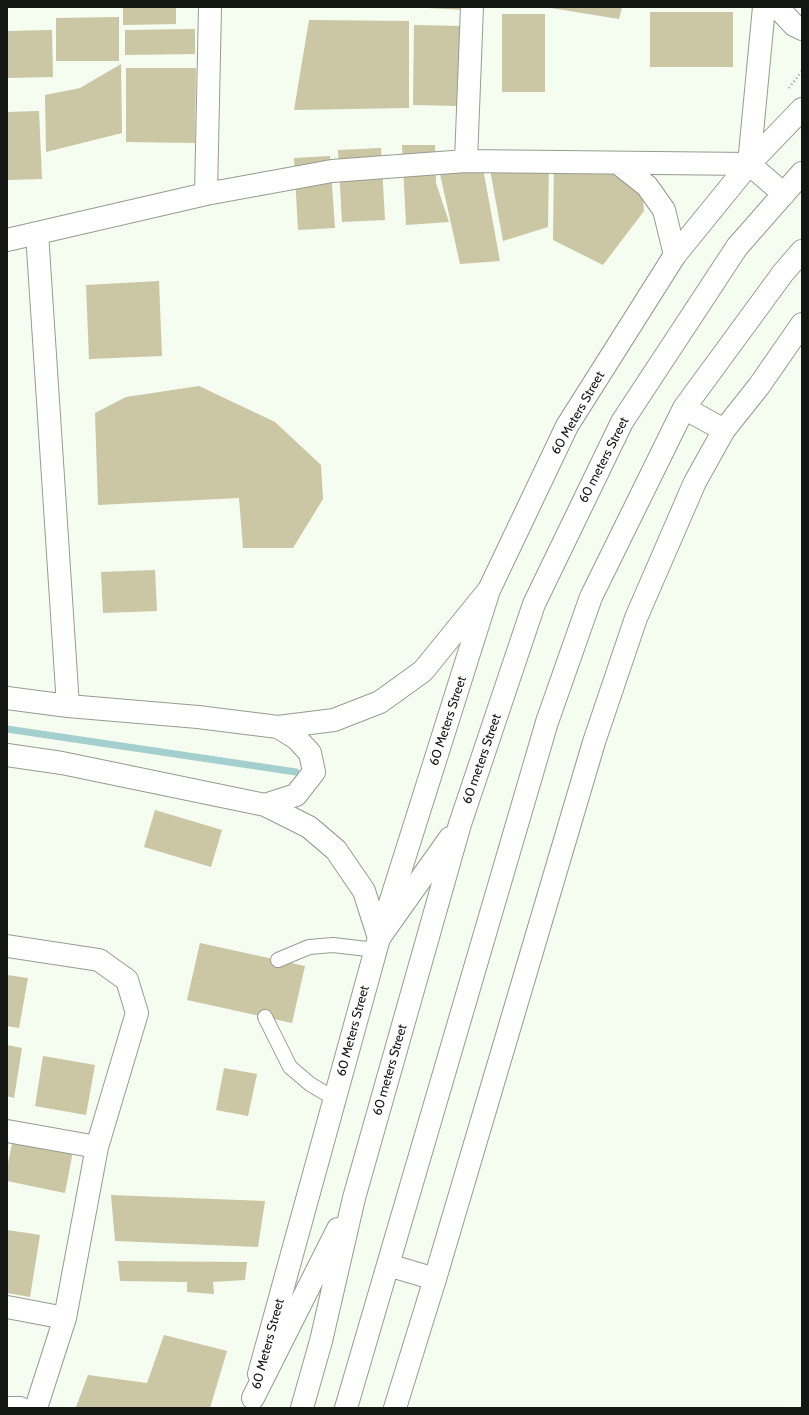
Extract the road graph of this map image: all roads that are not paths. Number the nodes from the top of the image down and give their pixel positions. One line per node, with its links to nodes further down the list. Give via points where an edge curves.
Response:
1 (210, 7): 11 (main road)
2 (472, 7): 7 (main road)
3 (764, 7): 9 (main road)
4 (777, 7): 5 (main road, via 794,26)
5 (802, 29)
6 (802, 109): 9 (main road, 60 Meters Street)
7 (466, 161): 8 (main road); 11 (main road, via 332,171)
8 (618, 163): 9 (main road); 16 (main road, via 647,186 664,210)
9 (749, 164): 12 (main road); 16 (main road, 60 Meters Street)
10 (802, 173): 12 (main road, 60 meters Street)
11 (206, 194): 13 (main road)
12 (784, 194): 26 (main road, 60 meters Street, via 737,247 622,422 534,604)
13 (37, 233): 14 (main road); 22 (main road)
14 (7, 240)
15 (802, 251): 18 (main road)
16 (675, 255): 20 (main road, 60 Meters Street, via 567,426)
17 (802, 324): 19 (main road, via 759,386)
18 (684, 408): 19 (main road); 35 (main road, via 591,597 547,722)
19 (724, 430): 36 (main road, via 696,482 636,618 594,742)
20 (489, 590): 23 (main road, via 423,671 380,702 334,720); 27 (main road, 60 Meters Street)
21 (7, 698): 22 (main road)
22 (68, 706): 23 (main road)
23 (278, 727): 25 (main road, via 296,738 310,753 314,772 296,795)
24 (7, 755): 25 (main road)
25 (265, 805): 27 (main road, via 309,827 336,850 364,891)
26 (460, 824): 27 (main road); 34 (main road, 60 meters Street)
27 (377, 944): 29 (lane, via 308,948); 31 (main road, 60 Meters Street)
28 (7, 946): 33 (main road, via 99,960 127,980 137,1013)
29 (278, 960)
30 (265, 1017): 31 (lane, via 290,1067 310,1084)
31 (335, 1099): 39 (main road, 60 Meters Street)
32 (7, 1131): 33 (main road)
33 (97, 1147): 38 (main road)
34 (354, 1198): 39 (main road); 43 (main road, 60 meters Street, via 321,1341)
35 (388, 1265): 36 (main road); 44 (main road)
36 (435, 1279): 45 (main road)
37 (7, 1307): 38 (main road)
38 (65, 1318): 42 (main road)
39 (251, 1403)
40 (7, 1408): 41 (main road)
41 (20, 1408)
42 (36, 1408)
43 (302, 1408)
44 (346, 1408)
45 (394, 1408)

